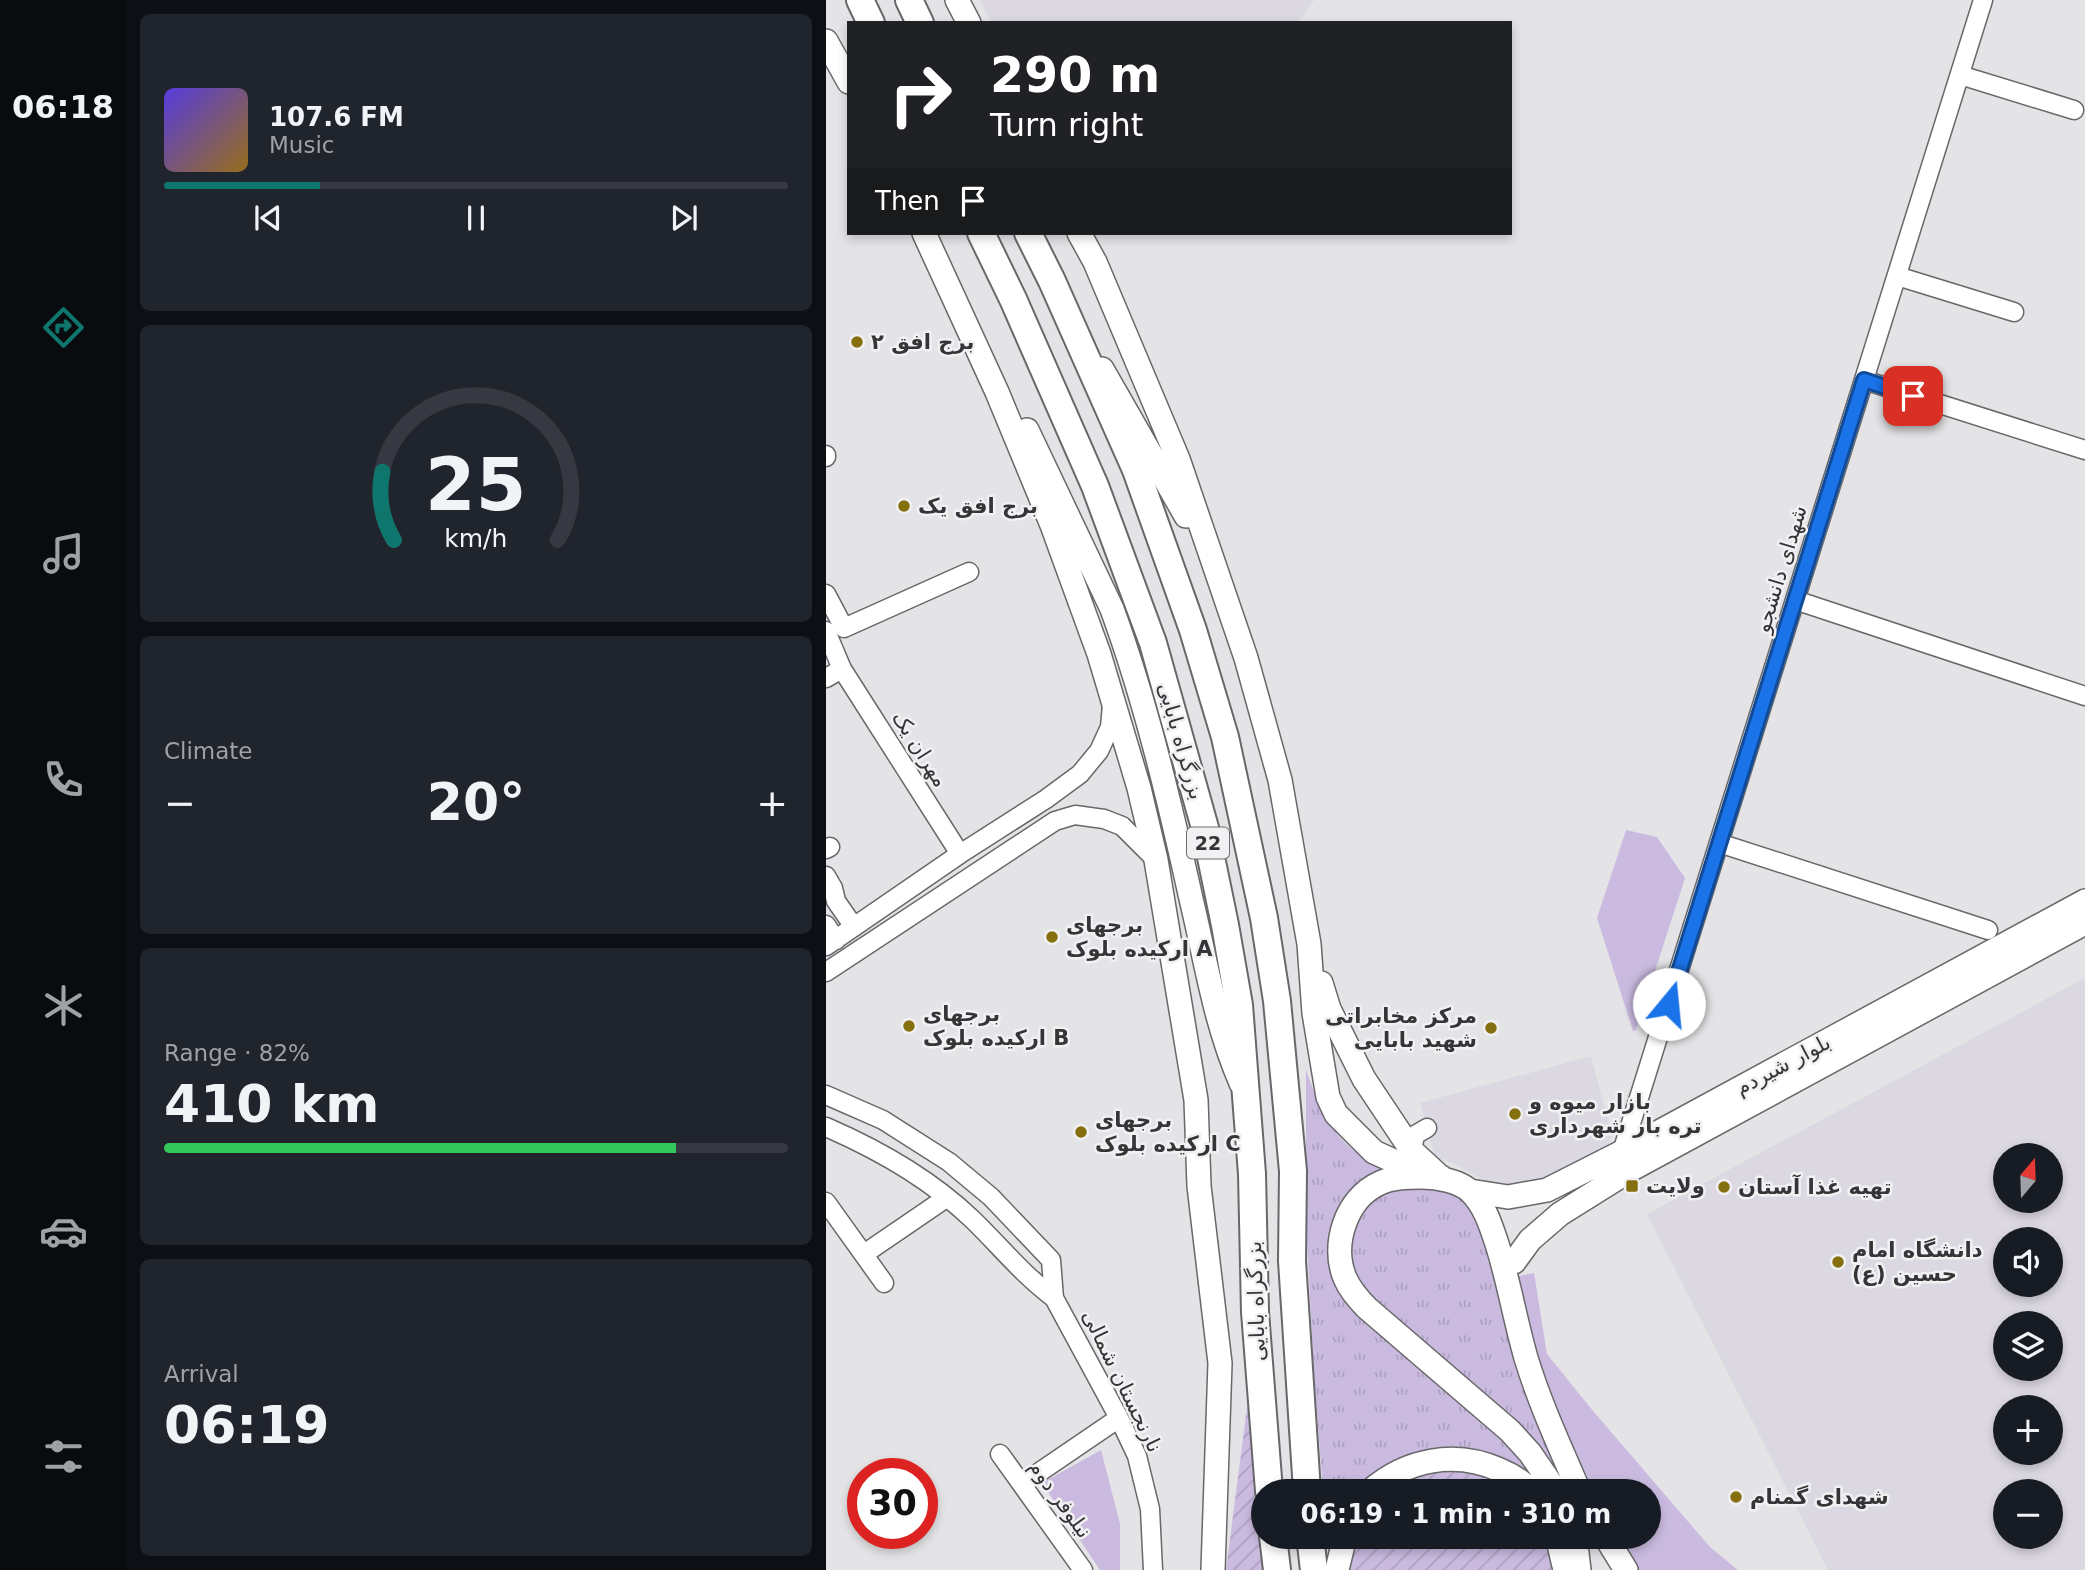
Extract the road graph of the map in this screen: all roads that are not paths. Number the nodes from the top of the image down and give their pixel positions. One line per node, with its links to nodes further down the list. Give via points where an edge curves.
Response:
1 (860, 0): 5 (highway)
2 (908, 0): 6 (highway)
3 (957, 0): 7 (main road)
4 (1983, 0): 9 (street, شهدای دانشجو)
5 (870, 21)
6 (919, 21)
7 (968, 21)
8 (826, 41): 10 (main road)
9 (1960, 75): 11 (street); 16 (street, شهدای دانشجو)
10 (847, 78)
11 (2074, 110)
12 (925, 235): 20 (main road)
13 (982, 235): 48 (highway, بزرگراه بابایی / 22, via 1095,486 1153,643 1202,816 1225,925 1239,1005)
14 (1029, 235): 17 (highway, بزرگراه بابایی / 22)
15 (1080, 235): 22 (main road, via 1178,459)
16 (1897, 276): 18 (street); 19 (street, شهدای دانشجو)
17 (1052, 281): 22 (main road); 69 (highway, بزرگراه بابایی / 22, via 1136,470 1193,630 1225,737 1264,918 1277,1000 1293,1171 1292,1261)
18 (2014, 312)
19 (1864, 380): 21 (street); 25 (street, شهدای دانشجو)
20 (997, 392): 31 (main road, via 1052,525); 48 (main road, via 1031,436 1112,609 1166,788 1218,1021)
21 (2085, 450)
22 (1214, 564): 46 (main road, via 1280,780)
23 (969, 572): 26 (street)
24 (826, 594): 26 (street)
25 (1795, 600): 30 (street); 34 (street, شهدای دانشجو)
26 (844, 628): 28 (street)
27 (826, 631): 28 (street, مهران یک)
28 (842, 669): 29 (street); 35 (street, مهران یک)
29 (826, 678)
30 (2085, 696)
31 (1112, 698): 32 (street, via 1110,727 1099,751 1080,774); 36 (main road)
32 (1046, 799): 33 (street); 35 (street)
33 (1055, 821): 36 (street, via 1075,815 1104,819 1122,826); 41 (street)
34 (1719, 843): 44 (street); 53 (street, شهدای دانشجو)
35 (960, 854): 38 (street)
36 (1156, 860): 84 (main road, via 1196,1100 1199,1186 1220,1363)
37 (826, 876): 39 (street, via 833,888)
38 (903, 893): 41 (street); 43 (street)
39 (831, 899): 43 (street)
40 (2085, 901): 53 (main road, بلوار شیردم)
41 (916, 912): 47 (street)
42 (2085, 923): 53 (main road, بلوار شیردم)
43 (854, 927): 45 (street)
44 (1988, 930)
45 (829, 937)
46 (1309, 944): 52 (main road, via 1329,1009 1364,1079); 55 (main road, via 1314,1013 1328,1097 1336,1114 1374,1152)
47 (826, 972)
48 (1245, 1090): 68 (highway, بزرگراه بابایی / 22)
49 (826, 1095): 54 (street, نارنجستان شمالی, via 883,1120)
50 (826, 1127): 57 (street, نارنجستان شمالی, via 869,1146)
51 (1427, 1128): 52 (street, via 1415,1135)
52 (1412, 1151): 55 (main road)
53 (1627, 1161): 56 (main road, بلوار شیردم); 61 (main road, بلوار شیردم)
54 (950, 1162): 57 (street); 65 (street, نارنجستان شمالی, via 1051,1259)
55 (1441, 1177): 58 (main road); 72 (main road, via 1394,1178 1364,1192 1341,1234 1344,1276 1367,1308 1510,1432)
56 (1548, 1183): 58 (main road, بلوار شیردم, via 1508,1197); 61 (main road, via 1545,1198 1550,1209)
57 (932, 1185): 59 (street, نارنجستان شمالی)
58 (1470, 1191): 63 (main road)
59 (946, 1198): 62 (street); 65 (street, نارنجستان شمالی)
60 (826, 1202): 62 (street)
61 (1560, 1214): 63 (main road, بلوار شیردم, via 1531,1240)
62 (864, 1254): 64 (street)
63 (1511, 1268): 73 (main road, via 1525,1356)
64 (884, 1283)
65 (1054, 1298): 66 (street, نارنجستان شمالی)
66 (1119, 1418): 74 (street); 83 (street, نارنجستان شمالی, via 1137,1456 1150,1509)
67 (1000, 1454): 74 (street, نیلوفر دوم)
68 (1268, 1479)
69 (1306, 1479)
70 (1387, 1479): 71 (main road, via 1440,1458 1485,1463)
71 (1515, 1479)
72 (1548, 1479)
73 (1574, 1479)
74 (1022, 1483): 82 (street, نیلوفر دوم)
75 (1275, 1549): 85 (highway)
76 (1312, 1549): 86 (highway)
77 (1342, 1549): 87 (main road)
78 (1559, 1549): 88 (main road)
79 (1577, 1549): 89 (main road)
80 (1593, 1549): 90 (main road)
81 (1613, 1549): 91 (main road)
82 (1083, 1570)
83 (1153, 1570)
84 (1213, 1570)
85 (1277, 1570)
86 (1314, 1570)
87 (1337, 1570)
88 (1565, 1570)
89 (1580, 1570)
90 (1595, 1570)
91 (1626, 1570)

